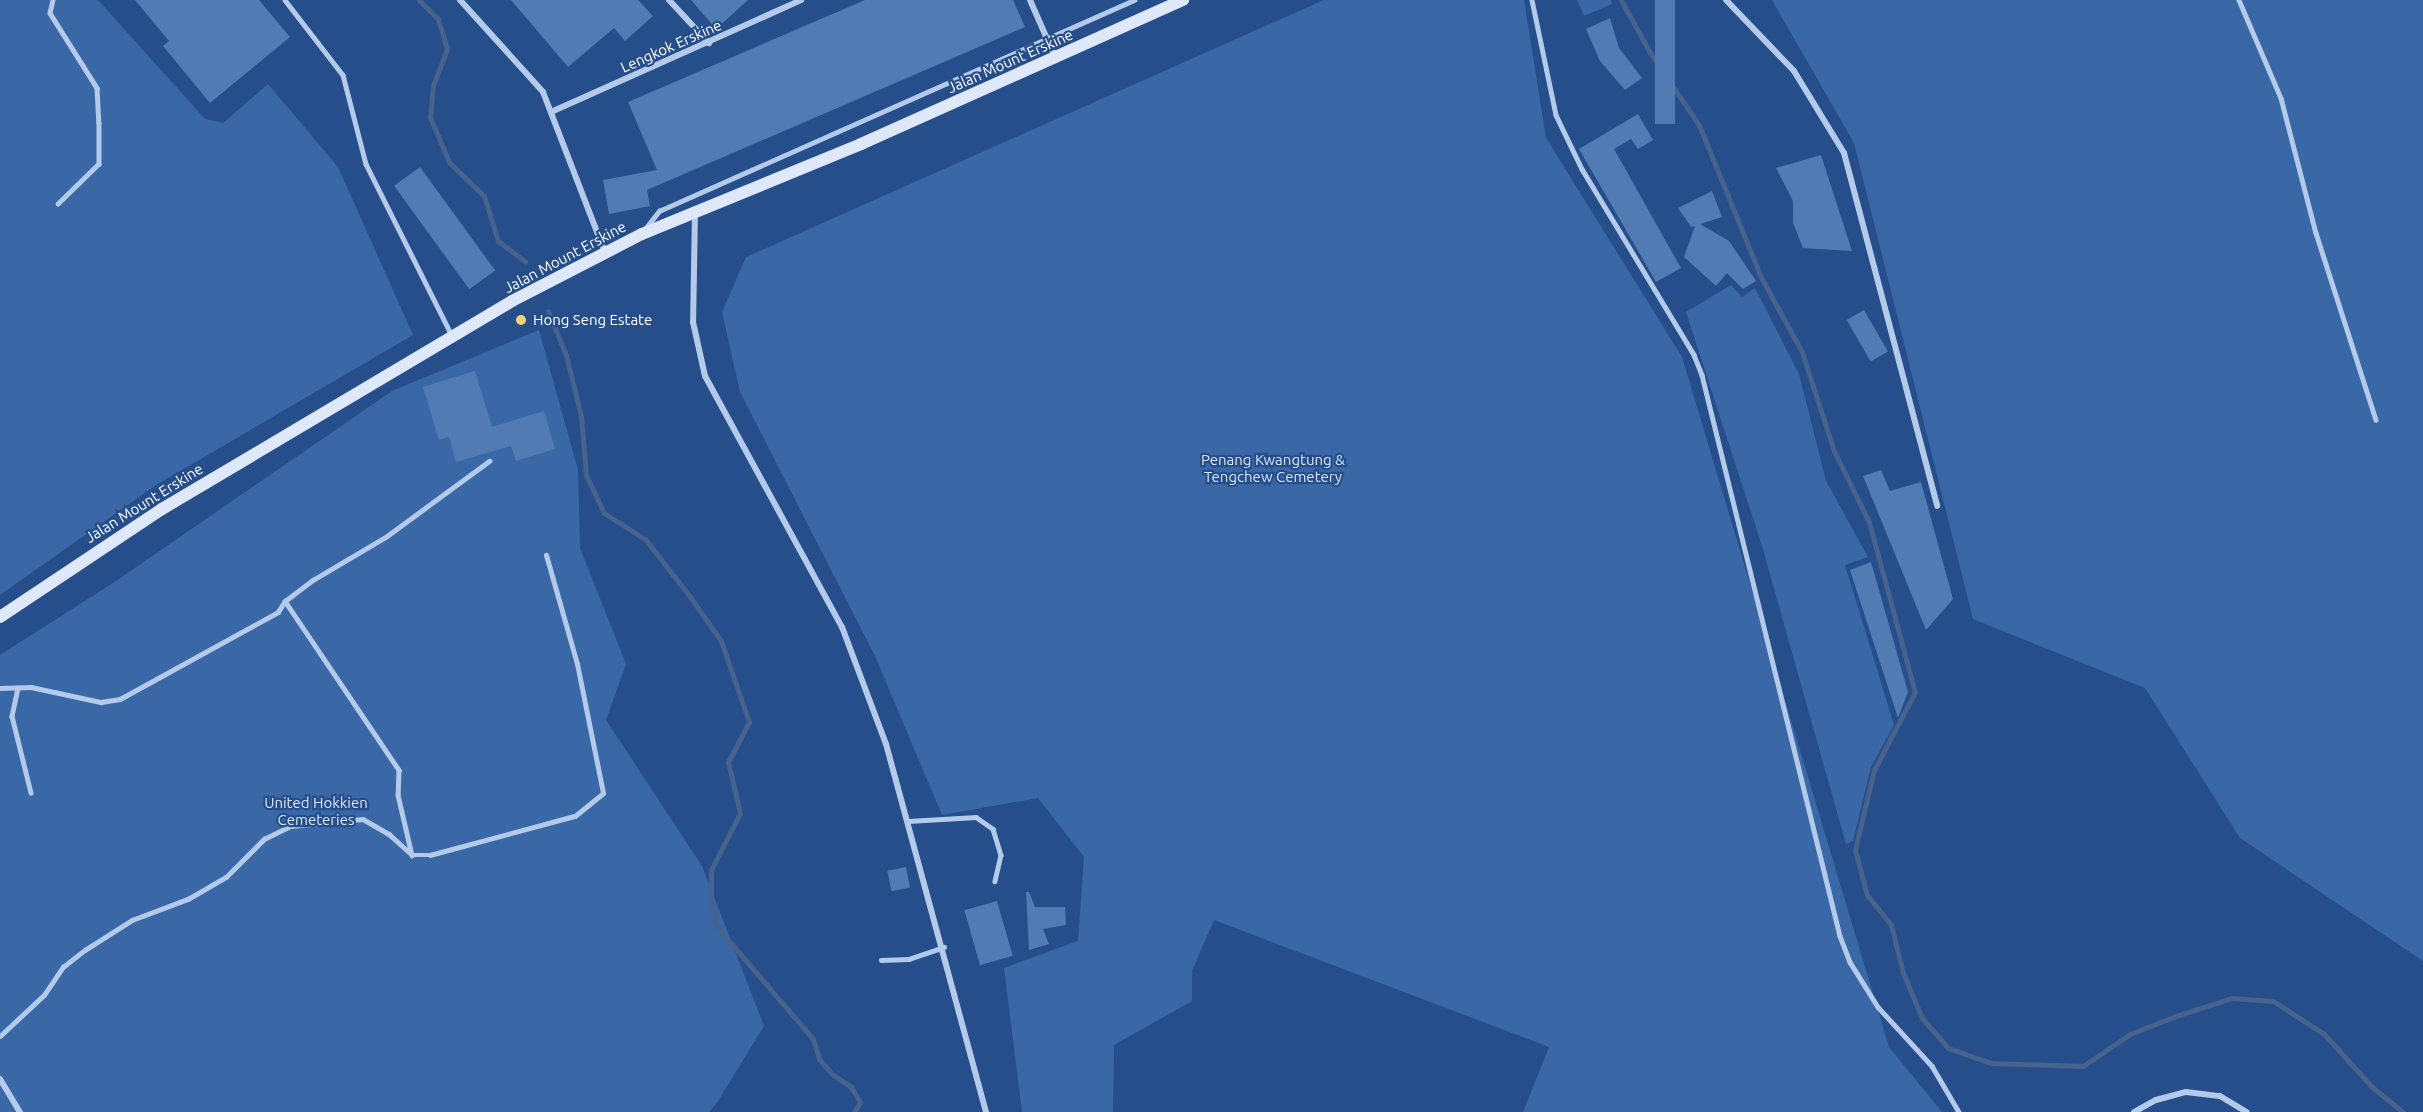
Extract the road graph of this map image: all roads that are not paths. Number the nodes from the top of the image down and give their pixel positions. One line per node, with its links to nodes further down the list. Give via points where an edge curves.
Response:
1 (53, 0): 16 (lane, via 50,13 97,88 99,123 99,164)
2 (285, 0): 20 (lane, via 343,75 366,164)
3 (459, 0): 15 (street, via 540,88)
4 (669, 0): 13 (street)
5 (801, 0): 13 (street, Lengkok Erskine)
6 (1030, 0): 12 (street)
7 (1134, 0): 12 (lane)
8 (1183, 0): 14 (main road, Jalan Mount Erskine)
9 (1532, 0): 39 (lane, via 1556,116 1582,169 1694,355 1702,375 1840,936 1850,962 1878,1007 1932,1066)
10 (1726, 0): 23 (street, via 1794,71 1844,153)
11 (2239, 0): 21 (lane, via 2281,98 2316,233)
12 (1046, 38): 14 (street); 18 (lane, via 659,211)
13 (709, 43): 15 (street, Lengkok Erskine)
14 (1055, 57): 17 (main road, Jalan Mount Erskine, via 861,144)
15 (551, 112): 19 (street)
16 (58, 204)
17 (695, 212): 18 (main road, Jalan Mount Erskine); 30 (street, via 693,322 705,376 842,627 886,744)
18 (642, 234): 19 (main road, Jalan Mount Erskine)
19 (606, 253): 20 (main road, Jalan Mount Erskine)
20 (451, 334): 26 (main road, Jalan Mount Erskine, via 162,509)
21 (2376, 420)
22 (489, 461): 25 (lane, via 387,536)
23 (1937, 506)
24 (546, 555): 31 (lane, via 577,664 603,793 575,816 468,847)
25 (285, 601): 27 (lane, via 278,612 120,699 101,702); 31 (lane, via 399,770 398,795)
26 (0, 617)
27 (18, 687): 28 (lane); 29 (lane, via 12,716)
28 (0, 688)
29 (30, 793)
30 (908, 821): 32 (lane, via 976,817 993,829 1000,855); 33 (street)
31 (412, 855): 35 (lane, via 389,834 363,819 291,826 264,839 226,877 188,898 132,920 85,950 63,967 44,995)
32 (995, 881)
33 (944, 947): 34 (lane, via 909,959); 38 (street)
34 (881, 960)
35 (0, 1036)
36 (0, 1079): 37 (street)
37 (20, 1112)
38 (986, 1112)
39 (1959, 1112)
40 (2134, 1112): 41 (street, via 2156,1100 2186,1092 2220,1096)
41 (2247, 1112)

